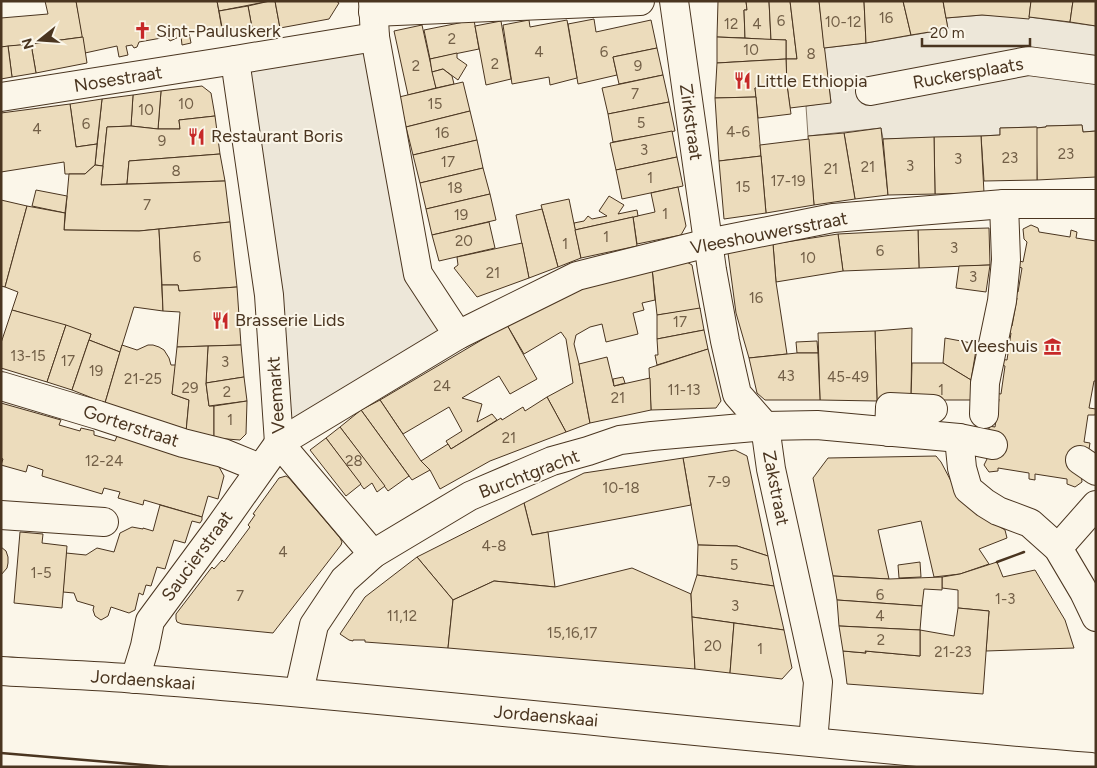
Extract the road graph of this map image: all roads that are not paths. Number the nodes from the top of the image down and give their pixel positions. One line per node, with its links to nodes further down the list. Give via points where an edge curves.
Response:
1 (640, 1): 3 (street)
2 (674, 1): 10 (street, Zirkstraat)
3 (374, 17): 4 (street); 11 (street, via 418,274)
4 (235, 60): 7 (street, Nosestraat); 18 (street, Veemarkt, via 269,295)
5 (1096, 70): 6 (street, Ruckersplaats, via 1028,61)
6 (870, 91)
7 (1, 97)
8 (1004, 204): 9 (street, Vleeshouwersstraat); 10 (street, Vleeshouwersstraat, via 833,218); 14 (street, via 1006,260 1002,301 985,383)
9 (1096, 204)
10 (708, 243): 11 (street, Vleeshouwersstraat, via 577,276); 15 (street, Zakstraat, via 737,394)
11 (458, 335): 18 (street, Veemarkt)
12 (1, 386): 20 (street, Gorterstraat, via 223,453)
13 (933, 410): 16 (street, via 890,407)
14 (984, 414)
15 (765, 426): 16 (street, Burchtgracht); 25 (street, Burchtgracht, via 620,440 552,461 470,496); 30 (street, Zakstraat, via 771,469 818,682)
16 (889, 432): 17 (street, Burchtgracht)
17 (959, 438): 19 (street, Burchtgracht); 24 (street, via 968,489 992,507 1030,523)
18 (279, 443): 20 (street, Saucierstraat); 25 (street)
19 (992, 445)
20 (260, 468): 28 (street, Saucierstraat, via 150,621)
21 (1096, 505): 24 (street)
22 (1, 515): 23 (street)
23 (104, 522)
24 (1058, 548): 26 (street)
25 (373, 554): 29 (street, Burchtgracht, via 344,580 314,625)
26 (1096, 618)
27 (1, 671): 28 (street, Jordaenskaai)
28 (135, 679): 29 (street, Jordaenskaai)
29 (299, 692): 30 (street, Jordaenskaai)
30 (813, 742): 31 (street, Jordaenskaai)
31 (1091, 767)

